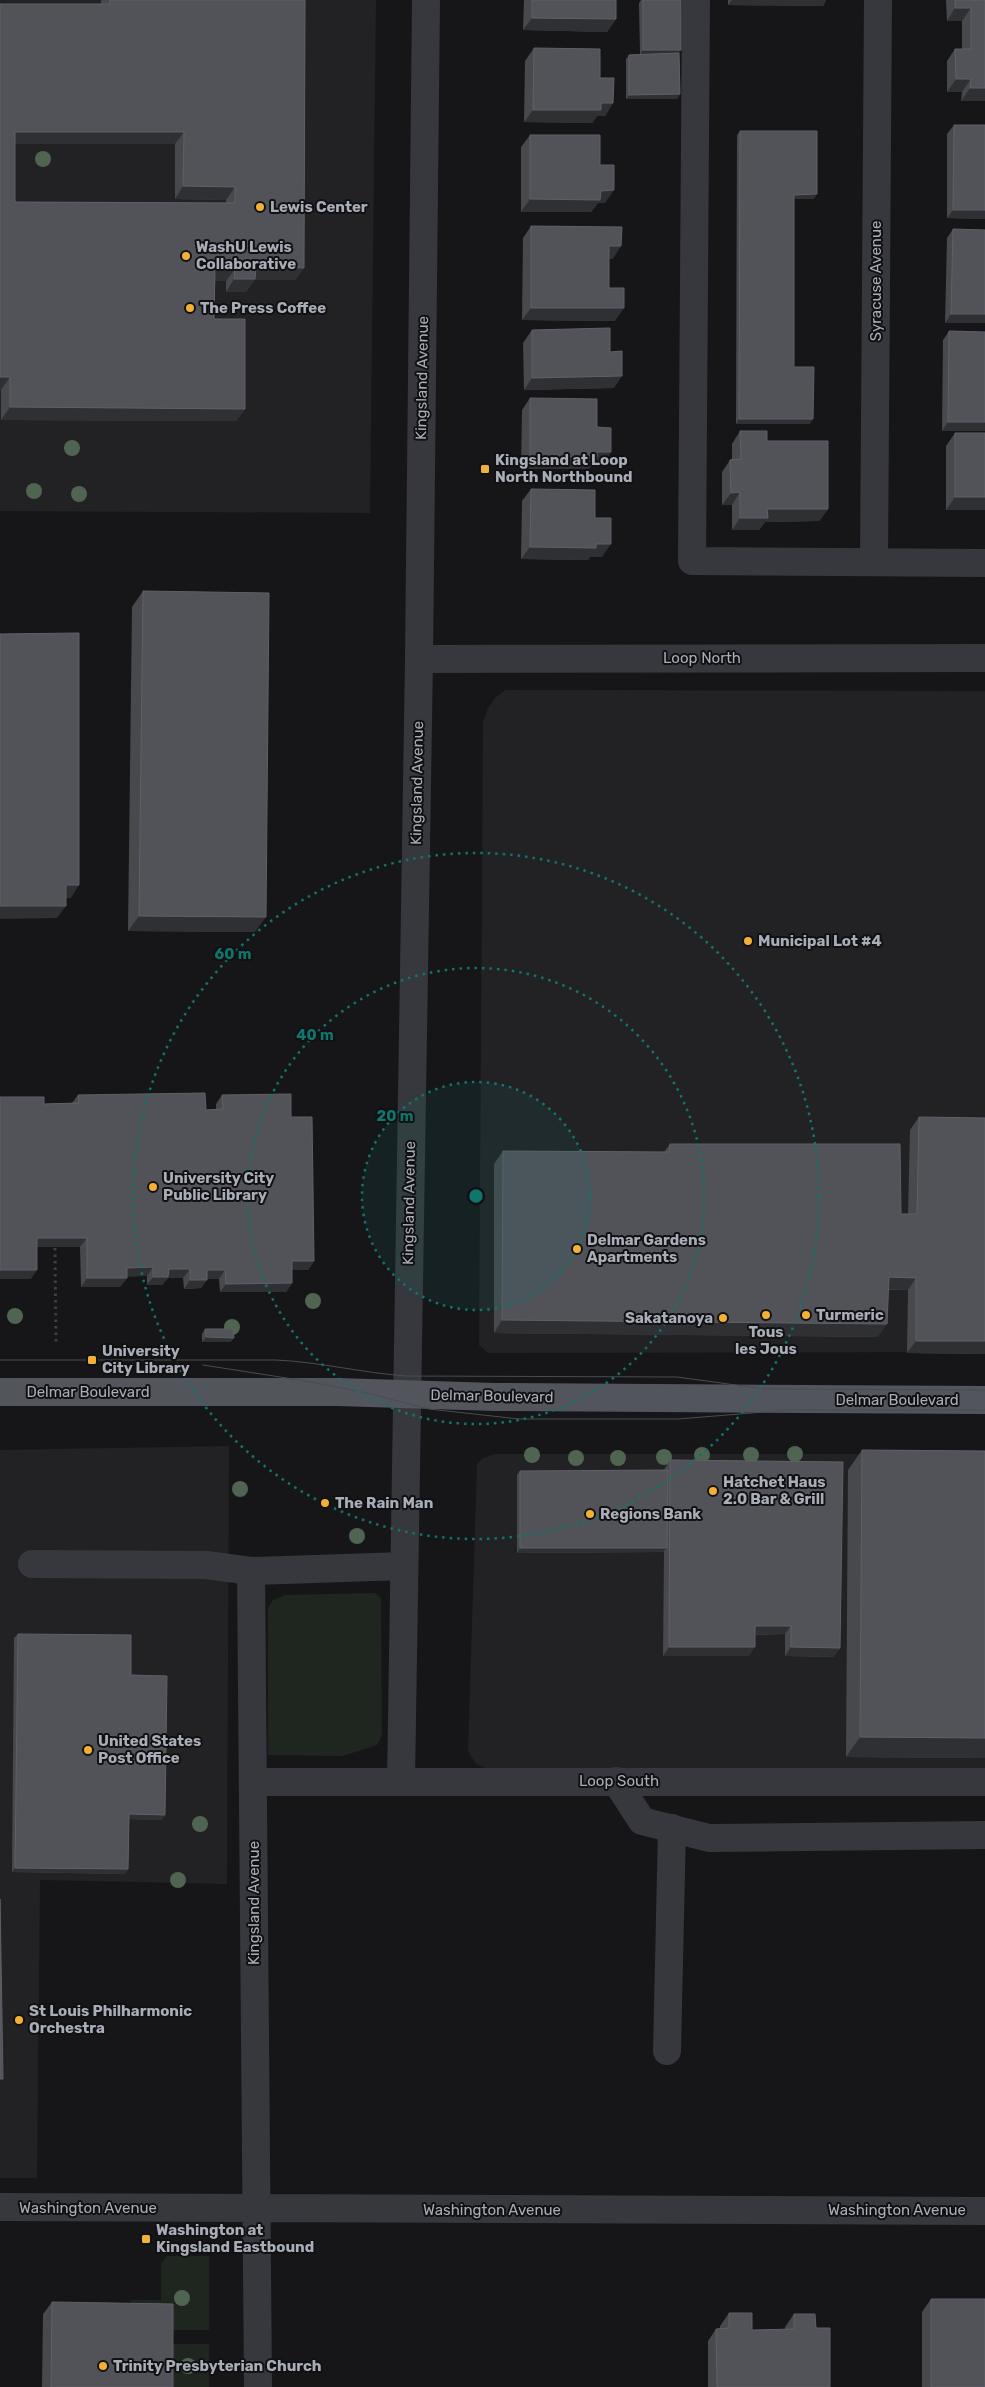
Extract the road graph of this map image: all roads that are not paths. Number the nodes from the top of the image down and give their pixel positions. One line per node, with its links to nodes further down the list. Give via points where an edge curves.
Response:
1 (426, 0): 7 (street, Kingsland Avenue)
2 (696, 0): 4 (street, via 692,561)
3 (878, 0): 4 (street, Syracuse Avenue)
4 (874, 562): 5 (street)
5 (985, 563)
6 (985, 658): 7 (street, Loop North)
7 (419, 659): 9 (street, Kingsland Avenue)
8 (0, 1392): 9 (main road, Delmar Boulevard)
9 (406, 1395): 10 (main road, Delmar Boulevard); 12 (street, Kingsland Avenue)
10 (985, 1400)
11 (32, 1564): 13 (street, via 206,1565)
12 (404, 1566): 13 (street); 14 (street, Kingsland Avenue)
13 (251, 1571): 16 (street, Kingsland Avenue)
14 (401, 1781): 15 (street, Loop South); 16 (street, Loop South)
15 (616, 1781): 17 (street, Loop South); 18 (street, via 642,1820)
16 (253, 1782): 22 (street, Kingsland Avenue)
17 (985, 1782)
18 (672, 1828): 19 (street, via 709,1838); 20 (street)
19 (985, 1835)
20 (668, 2051)
21 (0, 2207): 22 (street, Washington Avenue)
22 (257, 2210): 23 (street, Washington Avenue); 24 (street, Kingsland Avenue)
23 (985, 2210)
24 (258, 2387)

